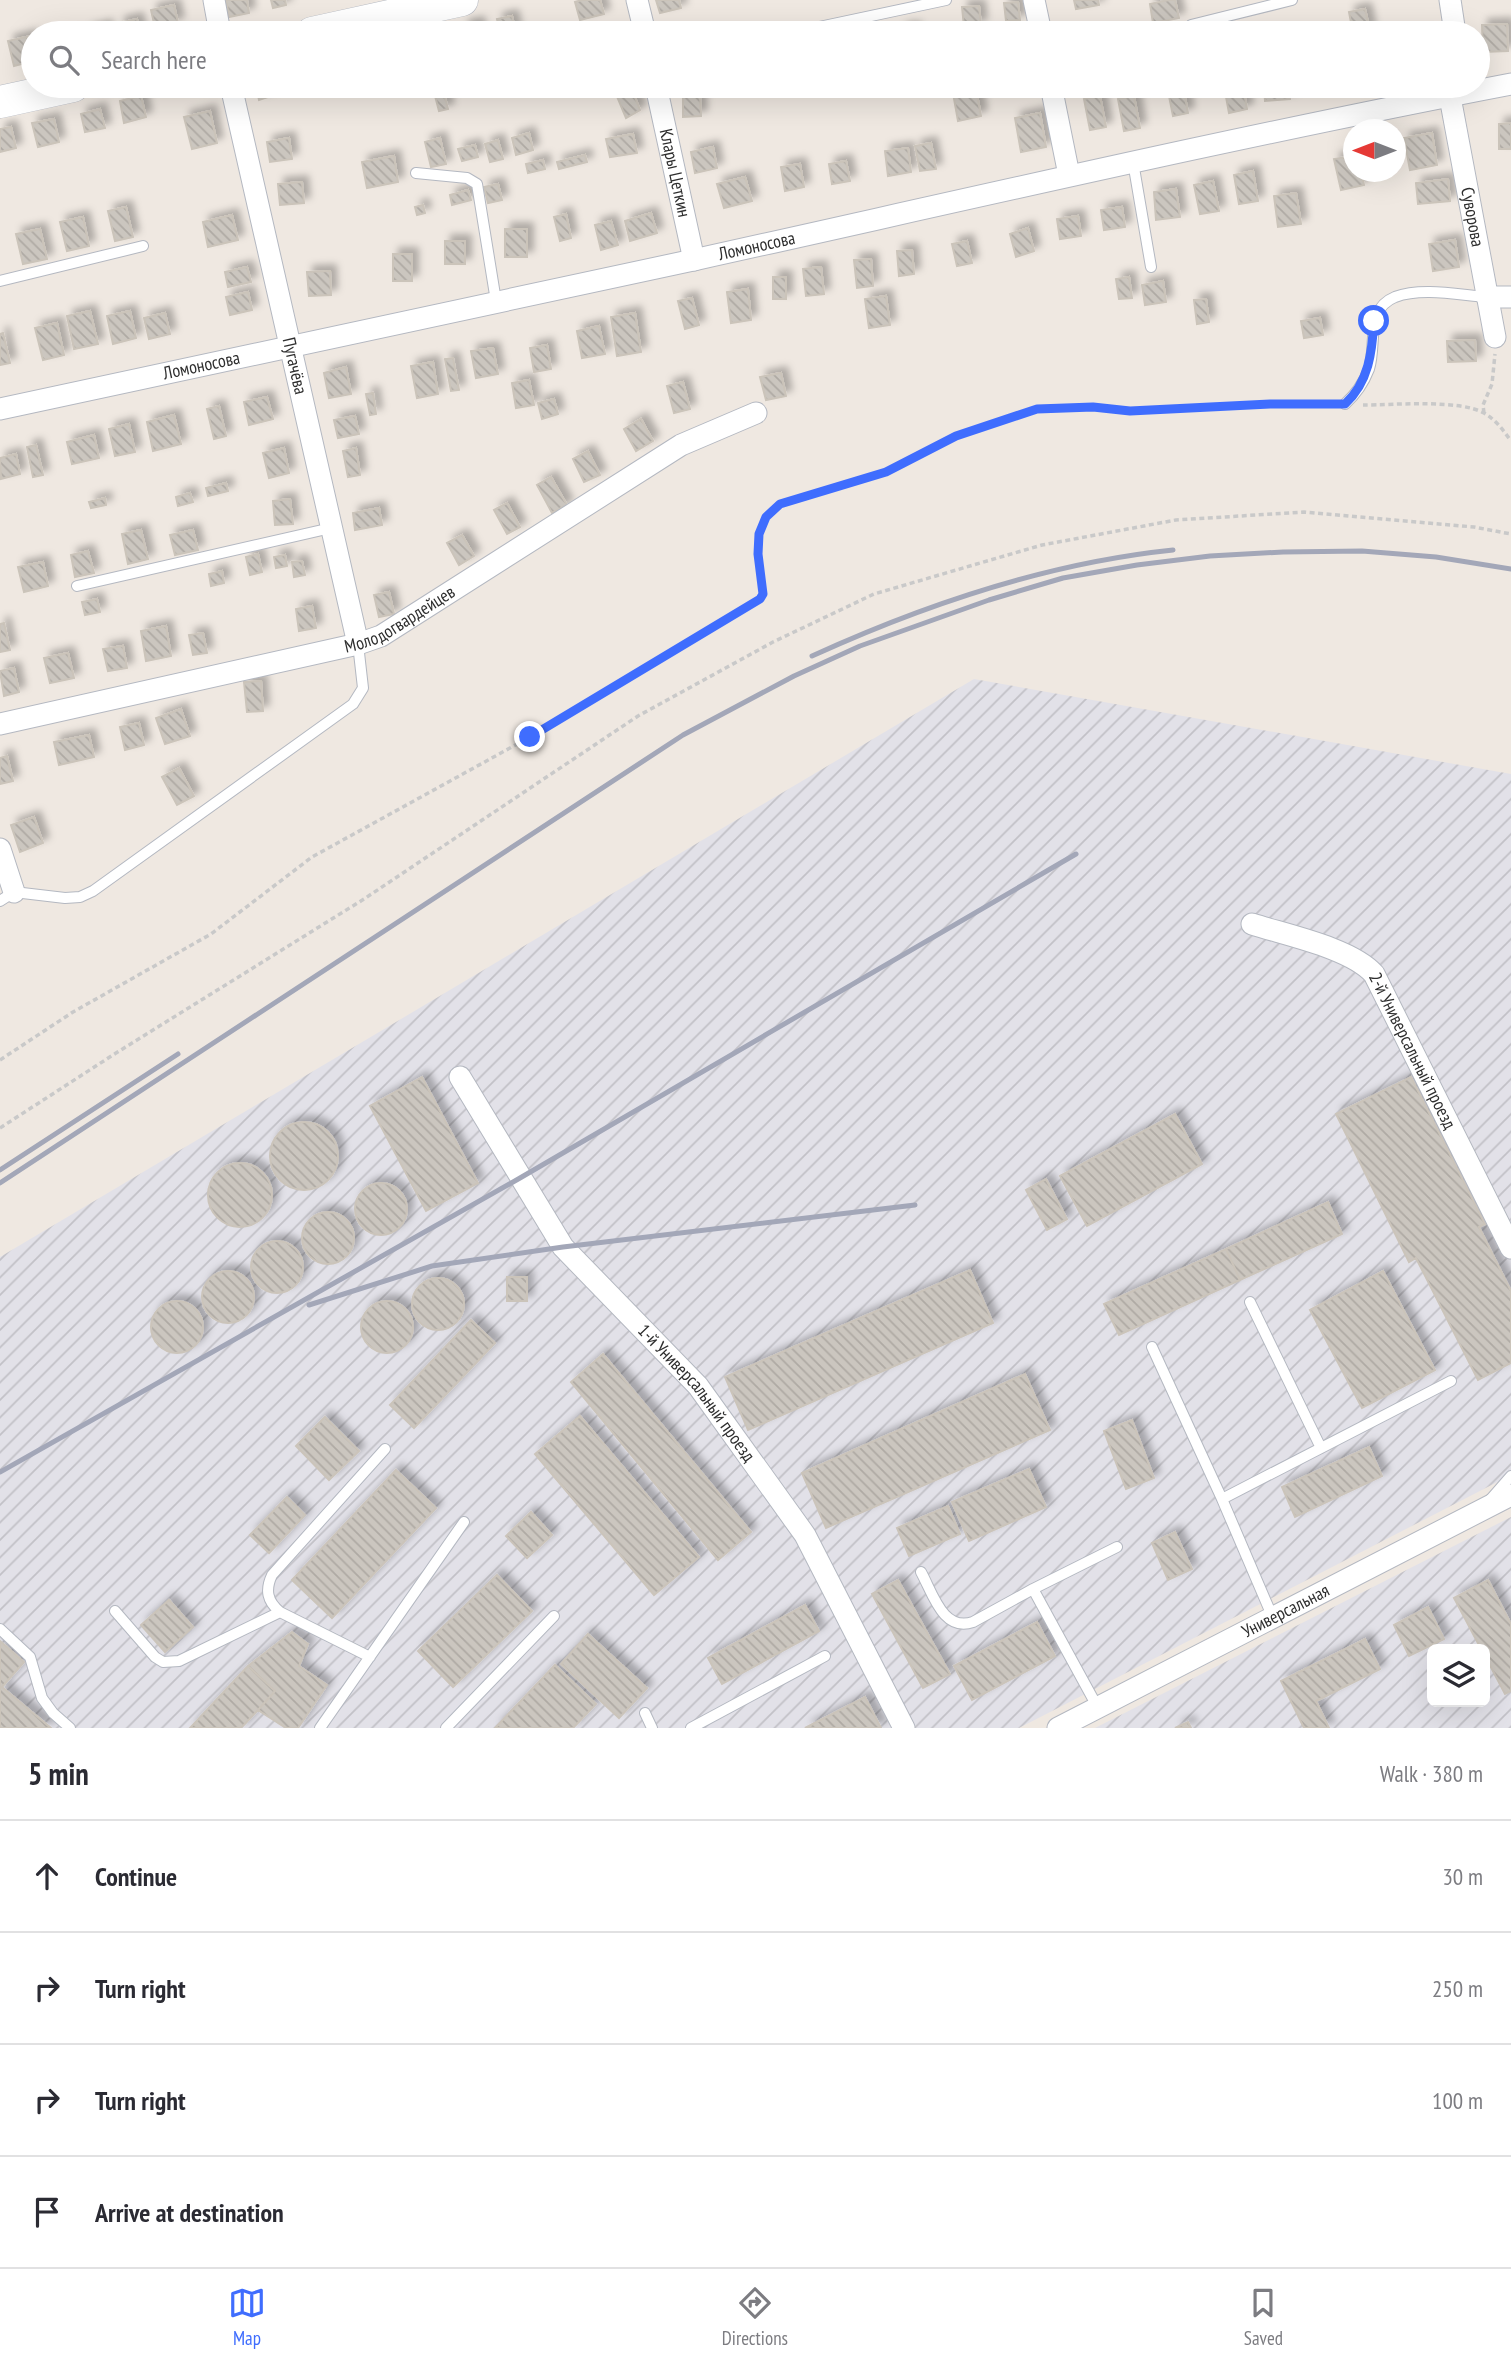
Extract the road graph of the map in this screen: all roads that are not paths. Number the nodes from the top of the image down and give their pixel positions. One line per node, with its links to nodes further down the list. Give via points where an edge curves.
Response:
1 (214, 0): 8 (street)
2 (462, 0): 9 (main road)
3 (637, 0): 10 (street)
4 (946, 0): 11 (lane)
5 (1034, 0): 12 (street)
6 (1292, 0): 13 (lane)
7 (1450, 0): 14 (street)
8 (218, 21)
9 (367, 21)
10 (642, 21)
11 (847, 21)
12 (1038, 21)
13 (1207, 21)
14 (1453, 21)
15 (1511, 84): 16 (street, Ломоносова)
16 (1490, 87)
17 (21, 97): 23 (main road)
18 (234, 98): 35 (street, Пугачёва)
19 (659, 98): 28 (street, Клары Цеткин)
20 (1053, 98): 26 (street)
21 (1431, 98): 24 (street, Ломоносова)
22 (1460, 98): 31 (street, Суворова)
23 (0, 102)
24 (1133, 162): 26 (street, Ломоносова); 29 (lane)
25 (416, 173): 33 (lane, via 467,178 477,184)
26 (1069, 175): 28 (street, Ломоносова)
27 (143, 246): 30 (lane)
28 (694, 260): 33 (street, Ломоносова)
29 (1151, 267)
30 (0, 281)
31 (1487, 297): 32 (street); 34 (street, Суворова); 36 (lane, via 1415,294 1383,304 1374,321 1368,369)
32 (1511, 297)
33 (496, 301): 35 (street, Ломоносова)
34 (1495, 337)
35 (290, 345): 37 (street, Ломоносова); 39 (street, Пугачёва)
36 (1345, 404)
37 (0, 410)
38 (756, 413): 41 (street, Молодогвардейцев, via 681,445 381,636)
39 (331, 528): 40 (lane); 41 (street, Пугачёва)
40 (77, 586)
41 (358, 644): 42 (street, Молодогвардейцев); 44 (lane, via 363,682 358,699 229,793 93,891 80,897)
42 (0, 724)
43 (0, 849): 44 (street)
44 (7, 897)
45 (1252, 924): 47 (street, 2-й Универсальный проезд, via 1344,954 1374,974)
46 (460, 1077): 75 (street, 1-й Универсальный проезд, via 563,1247 698,1386 805,1535)
47 (1511, 1248)
48 (1250, 1302): 51 (lane)
49 (1152, 1348): 55 (lane)
50 (1451, 1381): 51 (lane)
51 (1321, 1448): 55 (lane)
52 (385, 1449): 62 (lane, via 272,1575 267,1594)
53 (1511, 1476): 56 (lane)
54 (1511, 1495): 56 (street, Универсальная)
55 (1222, 1499): 64 (lane)
56 (1484, 1507): 64 (street, Универсальная)
57 (464, 1522): 67 (lane)
58 (1117, 1547): 60 (lane)
59 (921, 1572): 60 (lane, via 947,1618 963,1625)
60 (1033, 1589): 68 (lane)
61 (115, 1611): 62 (lane, via 155,1657 167,1663)
62 (280, 1612): 67 (lane)
63 (554, 1616): 72 (lane)
64 (1273, 1618): 68 (street, Универсальная)
65 (0, 1629): 70 (lane, via 30,1657 42,1698)
66 (825, 1656): 74 (lane)
67 (370, 1657): 71 (lane)
68 (1098, 1707): 76 (street, Универсальная)
69 (645, 1713): 73 (lane)
70 (70, 1728)
71 (320, 1728)
72 (446, 1728)
73 (652, 1728)
74 (691, 1728)
75 (904, 1728)
76 (1058, 1728)

